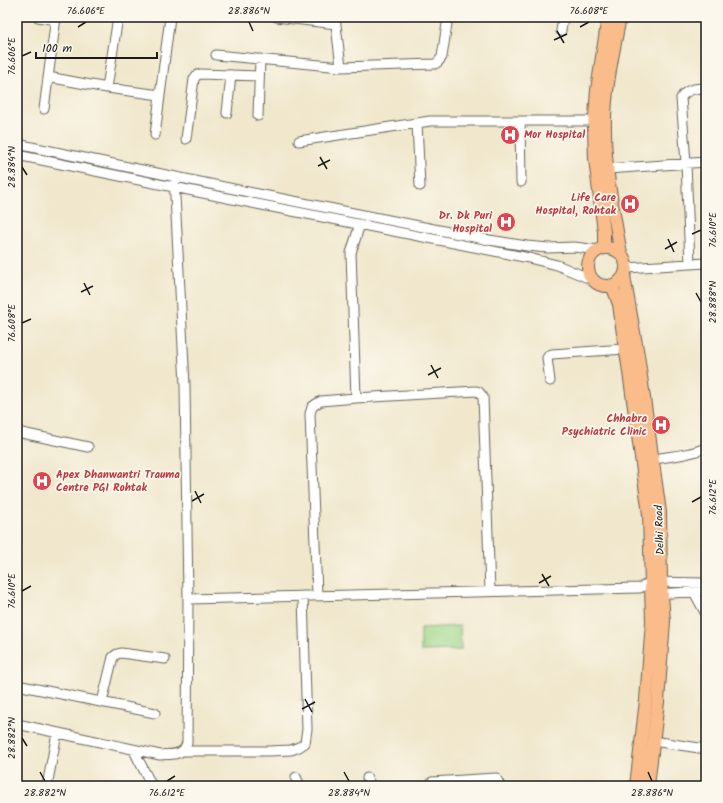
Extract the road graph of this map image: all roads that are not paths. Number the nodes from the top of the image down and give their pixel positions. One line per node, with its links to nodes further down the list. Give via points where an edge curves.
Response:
1 (38, 17): 9 (street)
2 (118, 17): 18 (street)
3 (170, 17): 20 (street)
4 (277, 17): 10 (street)
5 (448, 17): 14 (street, via 442,57 435,64)
6 (563, 17): 11 (street)
7 (608, 17): 25 (main road)
8 (620, 17): 34 (main road, via 607,91)
9 (56, 19): 17 (street)
10 (335, 20): 14 (street)
11 (561, 31)
12 (216, 55): 13 (street)
13 (260, 59): 14 (street); 16 (street)
14 (341, 67)
15 (231, 75): 16 (street); 22 (street); 28 (street, via 196,76)
16 (259, 76): 23 (street)
17 (48, 77): 18 (street); 21 (street)
18 (107, 88): 20 (street)
19 (706, 88): 33 (street, via 687,91 681,98)
20 (160, 95): 27 (street)
21 (44, 108)
22 (227, 113)
23 (258, 116)
24 (520, 121): 25 (street); 26 (street); 36 (street)
25 (594, 121): 42 (main road, via 594,159 604,232)
26 (417, 123): 29 (street); 37 (street)
27 (155, 135)
28 (186, 139)
29 (299, 141)
30 (17, 144): 35 (street)
31 (17, 155): 38 (street)
32 (706, 162): 33 (street)
33 (686, 164): 34 (street); 45 (street)
34 (607, 169): 43 (main road)
35 (174, 177): 38 (street); 39 (street)
36 (521, 182)
37 (420, 186)
38 (174, 187): 40 (street); 63 (street, via 185,385)
39 (263, 195): 40 (street); 42 (street, via 489,240 548,248)
40 (262, 205): 41 (street)
41 (360, 224): 47 (street, via 529,258 557,265); 51 (street, via 352,253)
42 (601, 249): 43 (main road, via 609,248); 47 (main road, via 594,253 589,263 588,269)
43 (621, 254): 46 (main road, via 625,262)
44 (706, 263): 45 (street)
45 (690, 264): 46 (street)
46 (625, 272): 48 (main road, via 620,280); 55 (main road, Delhi Road)
47 (593, 280): 48 (main road, via 604,286)
48 (612, 285): 49 (main road, Delhi Road, via 619,304)
49 (625, 349): 50 (street, via 549,355 547,358); 57 (main road, Delhi Road, via 649,514)
50 (550, 381)
51 (356, 398): 58 (street, via 476,391 482,395); 62 (street, via 322,401 312,408 310,414)
52 (17, 432): 53 (street)
53 (88, 447)
54 (706, 448): 55 (street, via 696,452)
55 (653, 458): 57 (main road, Delhi Road, via 660,512)
56 (706, 582): 57 (street)
57 (653, 588): 58 (street); 60 (street); 71 (main road, Delhi Road, via 664,621); 81 (main road, Delhi Road, via 646,700)
58 (490, 591): 62 (street)
59 (706, 591): 60 (street)
60 (694, 592): 64 (street)
61 (303, 596): 62 (street); 63 (street); 74 (street, via 308,729 305,743 291,750)
62 (317, 596)
63 (188, 599): 74 (street, via 187,743)
64 (706, 614)
65 (165, 659): 67 (street, via 121,653 114,655)
66 (17, 685): 67 (street)
67 (102, 702): 68 (street)
68 (155, 713)
69 (17, 724): 70 (street)
70 (57, 733): 72 (street); 76 (street)
71 (654, 741): 73 (street); 82 (main road, Delhi Road)
72 (133, 749): 74 (street, via 160,755); 77 (street)
73 (706, 749)
74 (183, 751)
75 (296, 777): 78 (street)
76 (47, 786)
77 (152, 786)
78 (300, 786)
79 (434, 786): 80 (street, via 432,782 496,778)
80 (500, 786)
81 (636, 786)
82 (648, 786)

